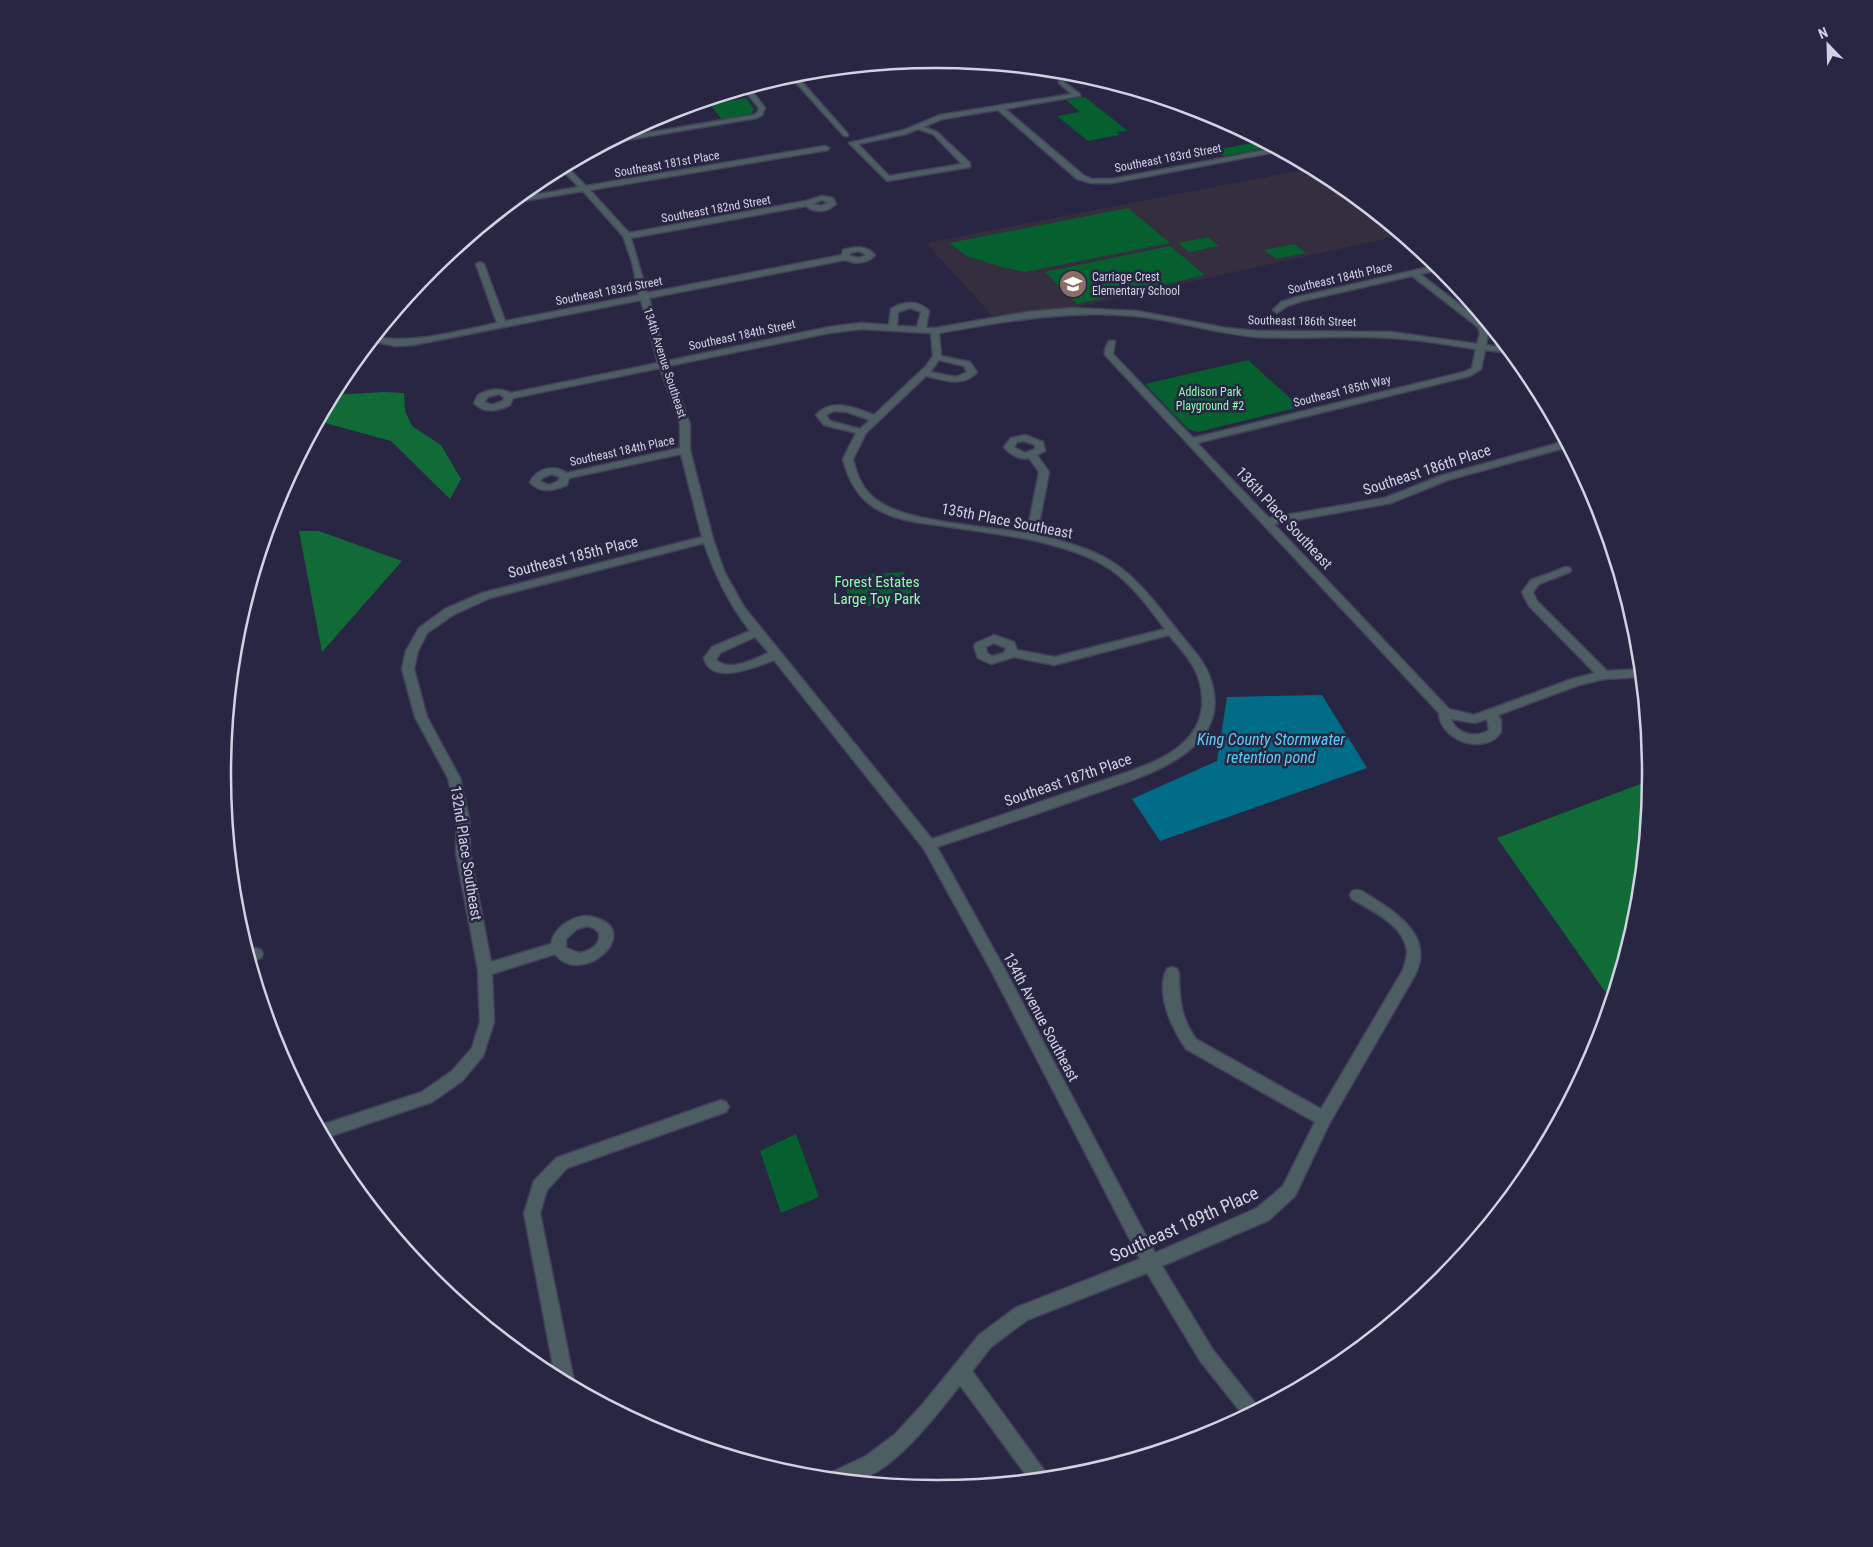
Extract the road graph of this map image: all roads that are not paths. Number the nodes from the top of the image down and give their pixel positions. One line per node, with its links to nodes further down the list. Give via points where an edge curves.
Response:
1 (798, 81): 6 (street)
2 (1062, 82): 4 (street, via 1078,94)
3 (750, 93): 7 (street, via 762,108 760,114 748,120)
4 (1000, 108): 5 (street, via 940,118); 11 (street, Southeast 183rd Street, via 1080,177 1091,181 1112,181)
5 (919, 127): 5 (street, via 935,133 967,165 887,179 854,142)
6 (846, 135)
7 (628, 138)
8 (825, 148): 13 (street, Southeast 181st Place)
9 (1270, 151): 11 (street, Southeast 183rd Street)
10 (1202, 152): 11 (street)
11 (1215, 162)
12 (568, 172): 13 (street, 134th Avenue Southeast)
13 (585, 189): 14 (street, Southeast 181st Place); 16 (street, 134th Avenue Southeast)
14 (525, 200)
15 (808, 203): 16 (street, Southeast 182nd Street)
16 (627, 236): 21 (street, 134th Avenue Southeast)
17 (846, 257): 21 (street, Southeast 183rd Street)
18 (480, 264): 24 (street)
19 (1431, 270): 20 (street, Southeast 184th Place)
20 (1414, 274): 22 (street, Southeast 184th Place, via 1300,299); 30 (street, via 1482,326)
21 (644, 297): 24 (street, Southeast 183rd Street); 33 (street, 134th Avenue Southeast)
22 (1277, 310)
23 (1006, 318): 27 (street, Southeast 184th Street); 30 (street, Southeast 186th Street, via 1114,312 1258,334 1392,335)
24 (502, 324): 28 (street, Southeast 183rd Street, via 413,342)
25 (893, 327): 26 (street, Southeast 184th Street); 26 (street, via 894,311 901,306 913,305 925,311); 33 (street, Southeast 184th Street, via 829,330)
26 (920, 330): 27 (street, Southeast 184th Street)
27 (935, 331): 32 (street)
28 (379, 340)
29 (1112, 343): 38 (street, 136th Place Southeast, via 1109,355)
30 (1482, 346): 31 (street, Southeast 186th Street); 38 (street, Southeast 185th Way, via 1476,369 1467,374)
31 (1501, 349)
32 (936, 357): 34 (street, 135th Place Southeast); 34 (street, via 967,364 972,372 958,379)
33 (663, 364): 35 (street, Southeast 184th Street); 40 (street, 134th Avenue Southeast, via 685,424)
34 (924, 373): 36 (street, 135th Place Southeast)
35 (509, 396)
36 (877, 419): 37 (street, 135th Place Southeast); 37 (street, via 842,408 827,410 821,415 827,423)
37 (862, 432): 44 (street, 135th Place Southeast, via 848,459 851,476 860,491 880,507 907,517)
38 (1190, 442): 43 (street, 136th Place Southeast)
39 (1561, 446): 43 (street, Southeast 186th Place, via 1444,478 1387,501)
40 (685, 450): 42 (street, Southeast 184th Place); 45 (street, 134th Avenue Southeast)
41 (1032, 455): 44 (street, via 1044,472)
42 (565, 476)
43 (1266, 522): 54 (street, 136th Place Southeast)
44 (1031, 538): 48 (street, 135th Place Southeast, via 1075,549 1112,565 1140,589)
45 (708, 539): 47 (street, Southeast 185th Place, via 486,595); 49 (street, 134th Avenue Southeast, via 719,571 739,609)
46 (1566, 570): 53 (street, via 1535,582 1527,592 1533,603)
47 (449, 612): 60 (street, 132nd Place Southeast, via 422,631 408,669 421,717 454,778 463,818 463,853)
48 (1170, 631): 50 (street, via 1054,661); 56 (street, 135th Place Southeast, via 1198,662 1210,694)
49 (757, 632): 51 (street, 134th Avenue Southeast); 51 (street, via 716,650 711,662 718,669 731,669)
50 (1011, 653)
51 (776, 655): 57 (street, 134th Avenue Southeast)
52 (1635, 673): 53 (street)
53 (1604, 675): 55 (street)
54 (1445, 712): 55 (street, via 1475,719); 55 (street, 136th Place Southeast, via 1446,724 1451,730 1470,739 1484,739 1495,732 1495,720)
55 (1490, 714)
56 (1205, 725): 57 (street, Southeast 187th Place, via 1189,746 1152,768)
57 (929, 845): 65 (street, 134th Avenue Southeast, via 1001,974)
58 (1357, 895): 63 (street, Southeast 189th Place, via 1391,917 1407,932 1414,952 1410,971)
59 (559, 947): 60 (street)
60 (485, 970): 64 (street, 132nd Place Southeast, via 486,1022 478,1051 457,1076 427,1097)
61 (1172, 973): 63 (street, via 1171,1008 1178,1028 1192,1044)
62 (721, 1107): 67 (street, via 562,1163 540,1186 532,1213)
63 (1324, 1119): 65 (street, Southeast 189th Place, via 1289,1191 1263,1214)
64 (328, 1130)
65 (1151, 1263): 66 (street, Southeast 189th Place, via 1021,1314 985,1341); 68 (street, 134th Avenue Southeast, via 1207,1356)
66 (960, 1370): 69 (street); 70 (street, Southeast 189th Place, via 900,1441 873,1463)
67 (563, 1373)
68 (1248, 1407)
69 (1036, 1472)
70 (850, 1474)

